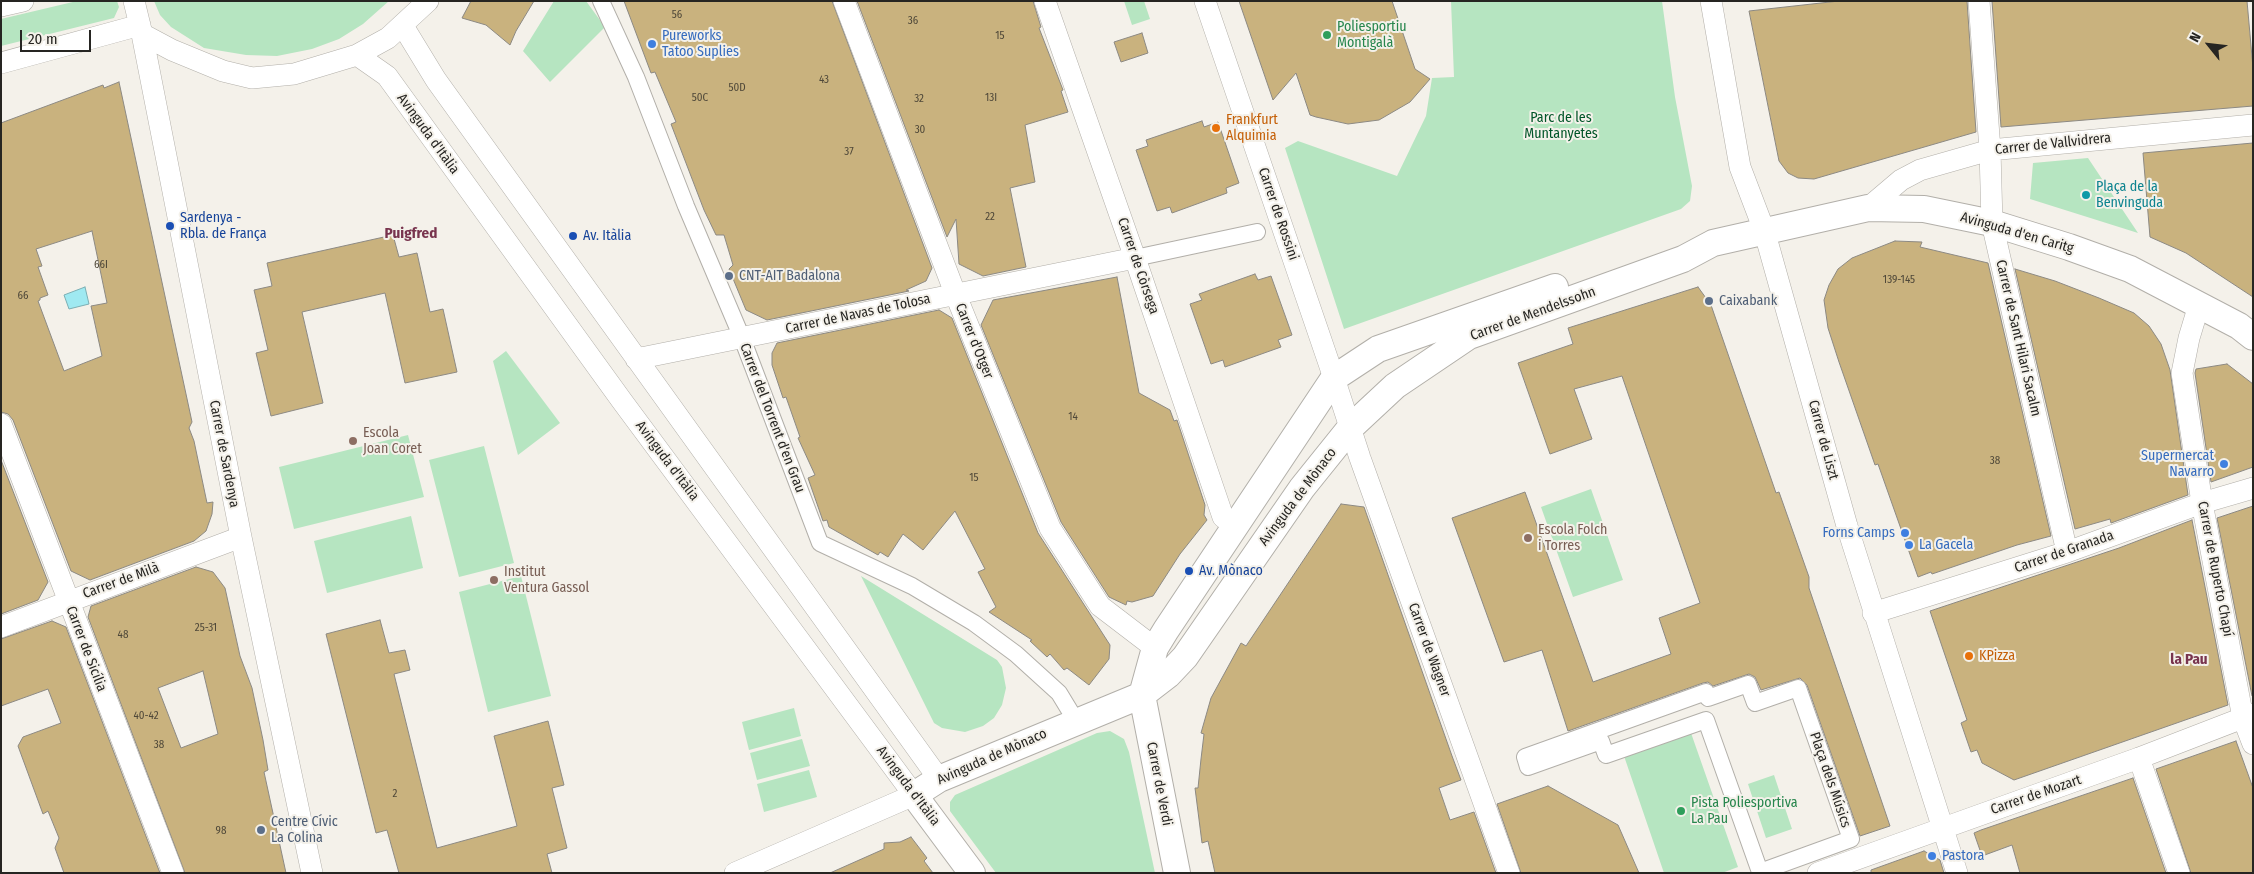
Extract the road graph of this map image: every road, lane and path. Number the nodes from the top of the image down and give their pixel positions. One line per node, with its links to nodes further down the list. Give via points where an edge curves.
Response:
1 (23, 1): 10 (street)
2 (134, 1): 12 (street, Carrer de Sardenya)
3 (428, 1): 11 (street)
4 (602, 1): 26 (street, Carrer del Torrent d'en Grau)
5 (844, 1): 23 (street, Carrer d'Otger)
6 (1045, 1): 22 (street, Carrer de Còrsega)
7 (1205, 1): 28 (street, Carrer de Rossini)
8 (1711, 1): 19 (street, Carrer de Liszt, via 1740,167)
9 (1979, 1): 16 (street, Carrer de Sant Hilari Sacalm)
10 (1, 6)
11 (403, 26): 13 (street); 27 (street, via 436,80)
12 (141, 30): 13 (street, via 172,50 223,71 252,78 294,74); 14 (street); 34 (street, Carrer de Sardenya)
13 (356, 55): 48 (street, Avinguda d'Itàlia, via 386,76)
14 (1, 62)
15 (2253, 125): 16 (street, Carrer de Vallvidrera)
16 (1990, 150): 17 (street, Carrer de Vallvidrera, via 1920,170 1901,180); 18 (street, Carrer de Sant Hilari Sacalm)
17 (1868, 208): 18 (street, Avinguda d'en Caritg, via 1924,208); 19 (street, Avinguda d'en Caritg)
18 (1992, 223): 24 (street, Avinguda d'en Caritg, via 2130,269); 35 (street, Carrer de Sant Hilari Sacalm)
19 (1764, 230): 21 (street, Carrer de Mendelssohn); 37 (street, Carrer de Liszt)
20 (1257, 232): 22 (street, Carrer de Navas de Tolosa)
21 (1707, 245): 28 (street, Carrer de Mendelssohn, via 1681,245 1475,313 1378,349); 30 (street, Carrer de Mendelssohn, via 1683,259 1469,336 1395,386)
22 (1135, 258): 23 (street, Carrer de Navas de Tolosa); 33 (street, Carrer de Còrsega, via 1222,517)
23 (955, 293): 26 (street, Carrer de Navas de Tolosa); 40 (street, Carrer d'Otger, via 1050,528 1100,606)
24 (2199, 305): 25 (street, Avinguda d'en Caritg); 32 (street, Carrer de Ruperto Chapí, via 2182,374)
25 (2253, 337)
26 (742, 338): 27 (street, Carrer de Navas de Tolosa); 44 (street, Carrer del Torrent d'en Grau, via 820,544 912,586 974,623 1016,654 1059,694)
27 (636, 359): 47 (street)
28 (1334, 378): 30 (street, Carrer de Rossini); 33 (street)
29 (1, 424): 36 (street, Carrer de Sicília)
30 (1351, 427): 38 (street, Avinguda de Mònaco, via 1302,488); 55 (street, Carrer de Wagner)
31 (2253, 488): 32 (street, Carrer de Granada)
32 (2202, 503): 35 (street, Carrer de Granada); 43 (street, Carrer de Ruperto Chapí)
33 (1235, 526): 38 (street, Avinguda de Mònaco, via 1241,538 1239,551 1213,593); 40 (street)
34 (240, 537): 36 (street, Carrer de Milà); 51 (street, Carrer de Sardenya)
35 (2067, 552): 37 (street, Carrer de Granada)
36 (68, 600): 39 (street, Carrer de Milà); 50 (street, Carrer de Sicília)
37 (1873, 613): 49 (street, Carrer de Liszt)
38 (1212, 617): 42 (street, Avinguda de Mònaco, via 1185,657)
39 (1, 626)
40 (1155, 648): 42 (street)
41 (1706, 692): 41 (street, Plaça dels Músics, via 1525,757 1528,768 1601,741 1606,755 1706,720 1760,872 1851,839 1798,688 1755,703 1748,684 1708,698)
42 (1142, 695): 44 (street, Avinguda de Mònaco); 54 (street, Carrer de Verdi)
43 (2248, 716): 45 (street, Carrer de Ruperto Chapí); 46 (street, Carrer de Mozart)
44 (1076, 721): 47 (street, Avinguda de Mònaco)
45 (2253, 744)
46 (2139, 758): 49 (street, Carrer de Mozart); 58 (street)
47 (939, 779): 48 (street, Avinguda de Mònaco)
48 (914, 794): 52 (street, Avinguda de Mònaco); 53 (street, Avinguda d'Itàlia)
49 (1942, 829): 56 (street, Carrer de Mozart); 57 (street, Carrer de Liszt)
50 (173, 873)
51 (312, 873)
52 (735, 873)
53 (972, 873)
54 (1177, 873)
55 (1509, 873)
56 (1818, 873)
57 (1957, 873)
58 (2179, 873)

